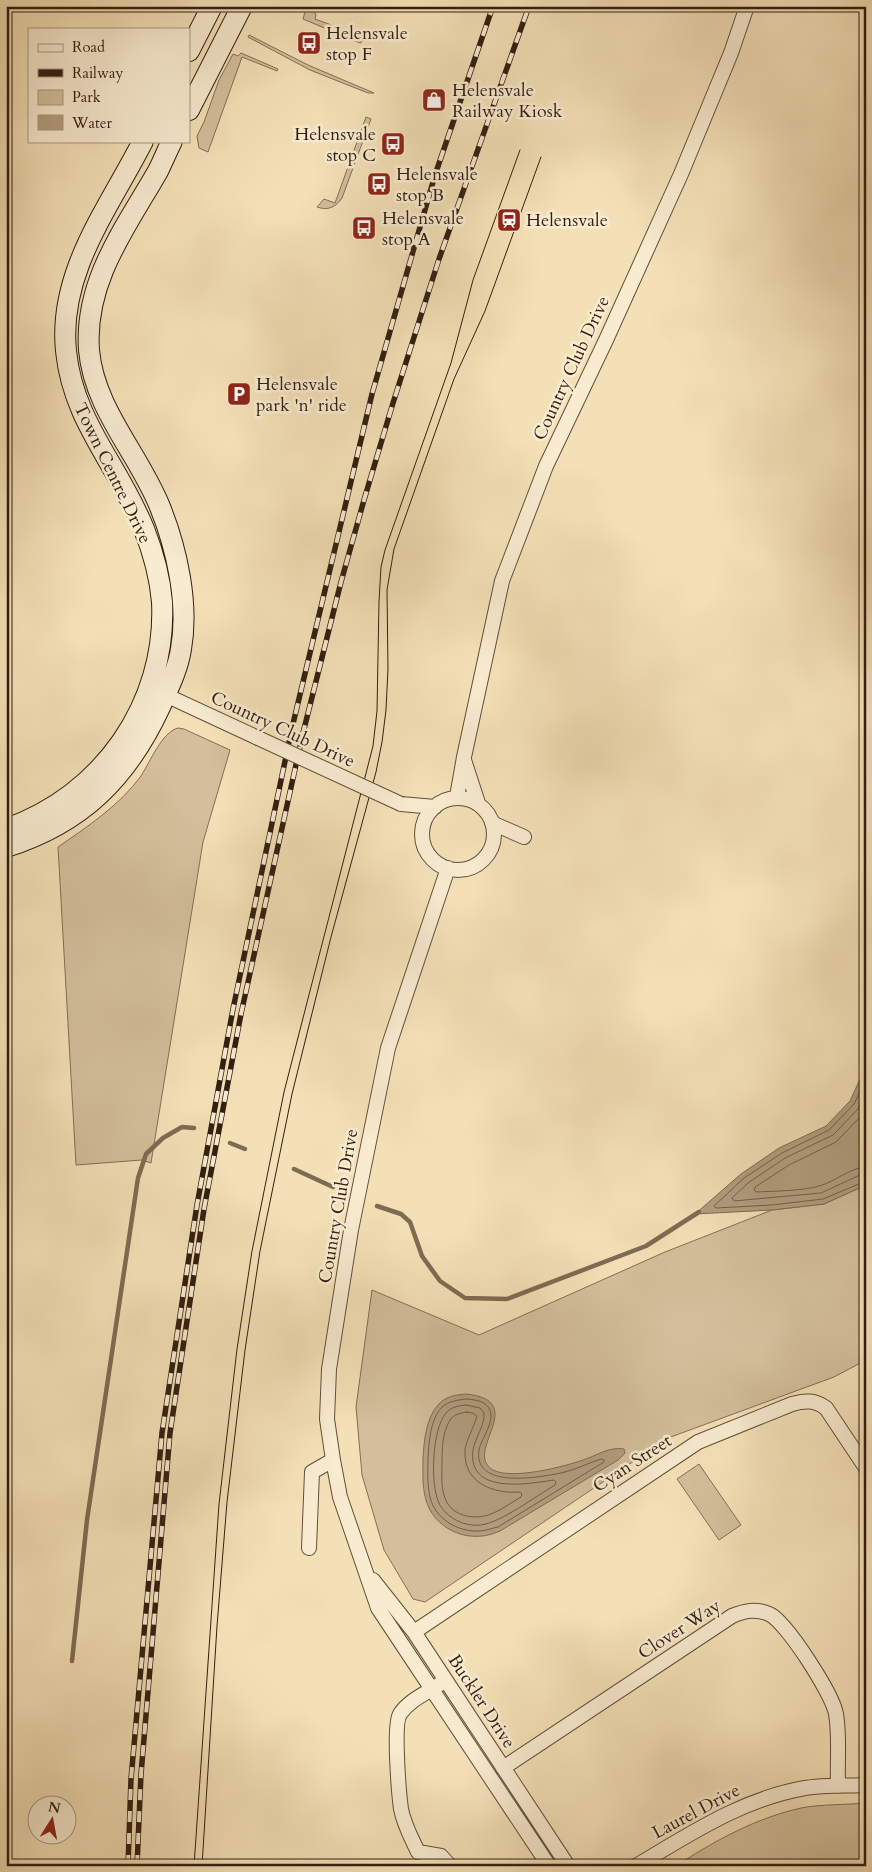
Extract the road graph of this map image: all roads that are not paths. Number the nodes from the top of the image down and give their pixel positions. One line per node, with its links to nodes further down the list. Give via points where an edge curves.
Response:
1 (747, 6): 9 (street, Country Club Drive, via 681,174 546,466 505,572)
2 (211, 8): 3 (street); 4 (street)
3 (238, 13): 5 (street)
4 (190, 49)
5 (190, 108)
6 (172, 142): 8 (street, Town Centre Drive, via 106,264 92,308 89,350 103,402 161,508 179,573 184,615 182,649)
7 (140, 148): 8 (street, Town Centre Drive, via 84,250 69,295 65,329 68,365 77,401 137,514 153,556 160,584 162,620 155,669)
8 (158, 691): 12 (street, Country Club Drive, bridge); 16 (street, Town Centre Drive, via 113,755 88,782 57,804); 18 (street, Town Centre Drive, via 138,749 102,792 68,820)
9 (464, 757): 10 (street, Country Club Drive); 11 (street, Country Club Drive)
10 (457, 797): 11 (street); 13 (street, Country Club Drive)
11 (478, 803): 15 (street, Country Club Drive, via 491,817)
12 (401, 804): 13 (street, Country Club Drive); 14 (street, Country Club Drive)
13 (435, 807): 14 (street, Country Club Drive)
14 (424, 822): 19 (street, via 424,845 434,860)
15 (492, 823): 17 (street); 17 (street, via 524,837)
16 (6, 829)
17 (493, 841): 19 (street, via 487,856 476,865 465,869)
18 (6, 847)
19 (448, 868): 20 (street, Country Club Drive, via 388,1048 351,1230 329,1369 327,1419)
20 (334, 1460): 22 (street, via 312,1472); 23 (street, Buckler Drive, via 340,1497)
21 (866, 1468): 24 (street, Cyan Street, via 826,1408 808,1401 792,1404 698,1442)
22 (309, 1548)
23 (362, 1560): 24 (street, Buckler Drive, via 376,1586); 26 (street, Buckler Drive, via 378,1608)
24 (414, 1632): 25 (street, Buckler Drive)
25 (446, 1680): 26 (street); 27 (street, Buckler Drive)
26 (432, 1690): 30 (street, via 408,1706 397,1722 401,1810 418,1852 441,1856); 31 (street, Buckler Drive)
27 (503, 1768): 29 (street, Clover Way, via 732,1616 758,1611 770,1614 781,1624 828,1692 836,1713); 32 (street, Buckler Drive)
28 (866, 1785): 29 (street, Laurel Drive)
29 (838, 1786): 33 (street, Laurel Drive, via 784,1792 742,1806)
30 (450, 1866)
31 (549, 1866)
32 (568, 1866)
33 (636, 1866)

